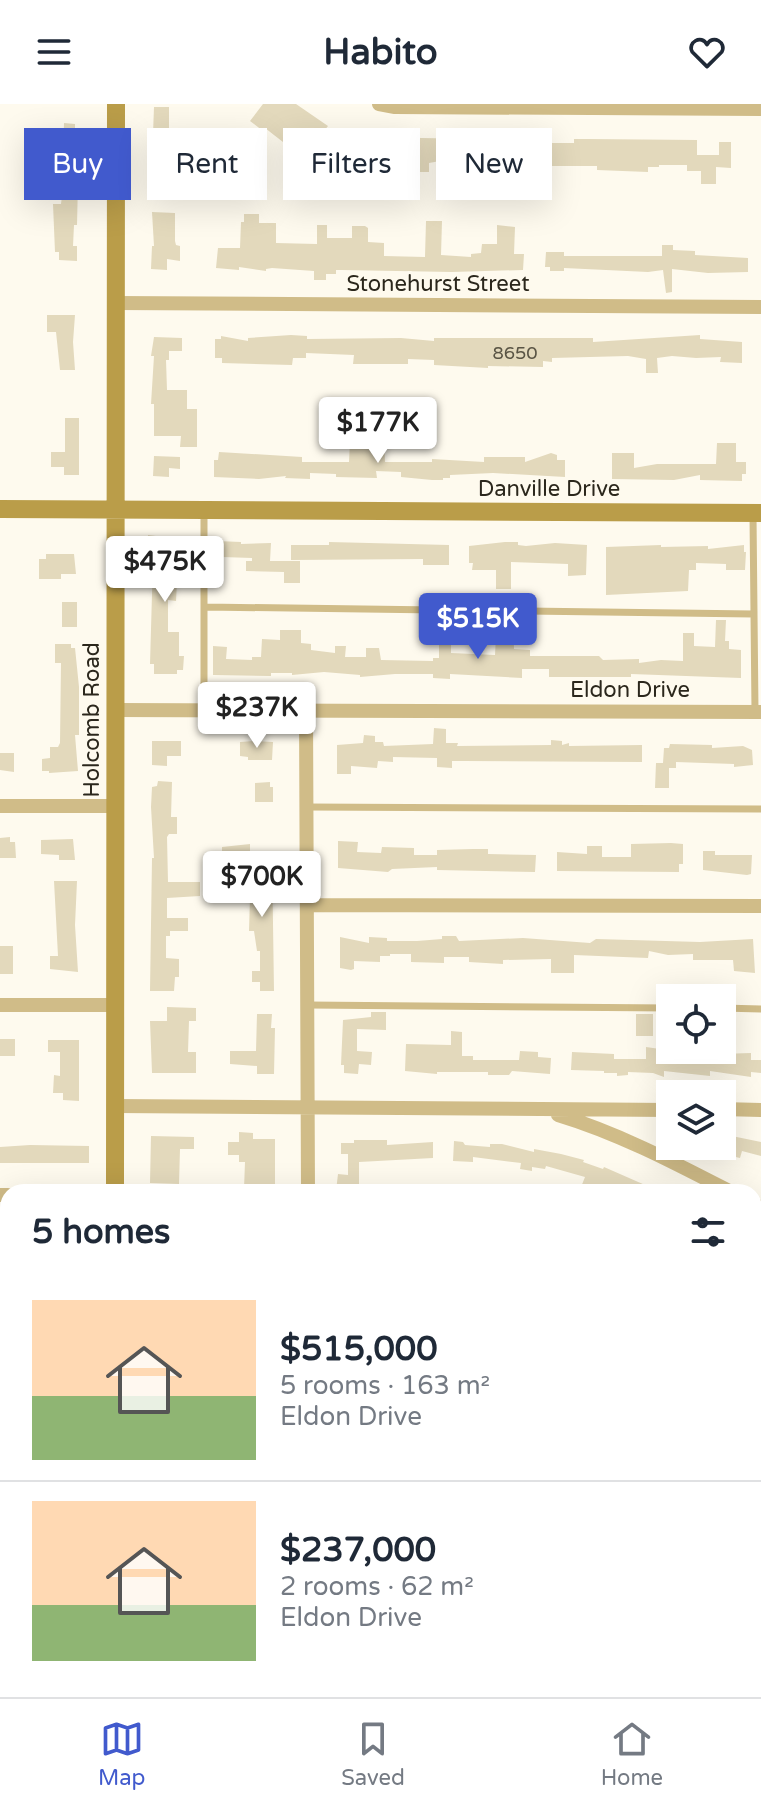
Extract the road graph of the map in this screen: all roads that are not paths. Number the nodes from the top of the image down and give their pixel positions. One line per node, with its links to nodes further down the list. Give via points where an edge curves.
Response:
1 (116, 104): 5 (street, Holcomb Road)
2 (379, 104): 3 (street)
3 (742, 107): 4 (street)
4 (761, 109)
5 (115, 303): 6 (street, Stonehurst Street); 8 (street, Holcomb Road)
6 (761, 307)
7 (0, 509): 8 (street, Danville Drive)
8 (115, 509): 9 (street, Danville Drive); 14 (street, Holcomb Road)
9 (204, 510): 10 (street, Danville Drive); 11 (lane)
10 (757, 513): 12 (lane)
11 (206, 607): 12 (lane); 13 (lane)
12 (753, 614): 16 (lane)
13 (204, 709): 14 (street, Eldon Drive); 15 (street, Eldon Drive)
14 (115, 710): 18 (street, Holcomb Road)
15 (306, 711): 16 (street, Eldon Drive); 19 (street)
16 (758, 712)
17 (0, 806): 18 (street)
18 (115, 806): 24 (street, Holcomb Road)
19 (307, 807): 20 (lane); 21 (street)
20 (761, 809)
21 (307, 905): 22 (street); 25 (street)
22 (761, 906)
23 (0, 1005): 24 (street)
24 (114, 1005): 29 (street, Holcomb Road)
25 (308, 1005): 26 (lane); 30 (street)
26 (656, 1008)
27 (736, 1008): 28 (lane)
28 (761, 1009)
29 (115, 1106): 30 (street); 35 (street, Holcomb Road)
30 (308, 1107): 32 (street); 36 (street)
31 (736, 1109): 34 (street)
32 (543, 1110): 33 (street); 37 (street, via 589,1124)
33 (656, 1110)
34 (761, 1110)
35 (115, 1184)
36 (308, 1184)
37 (716, 1184)

